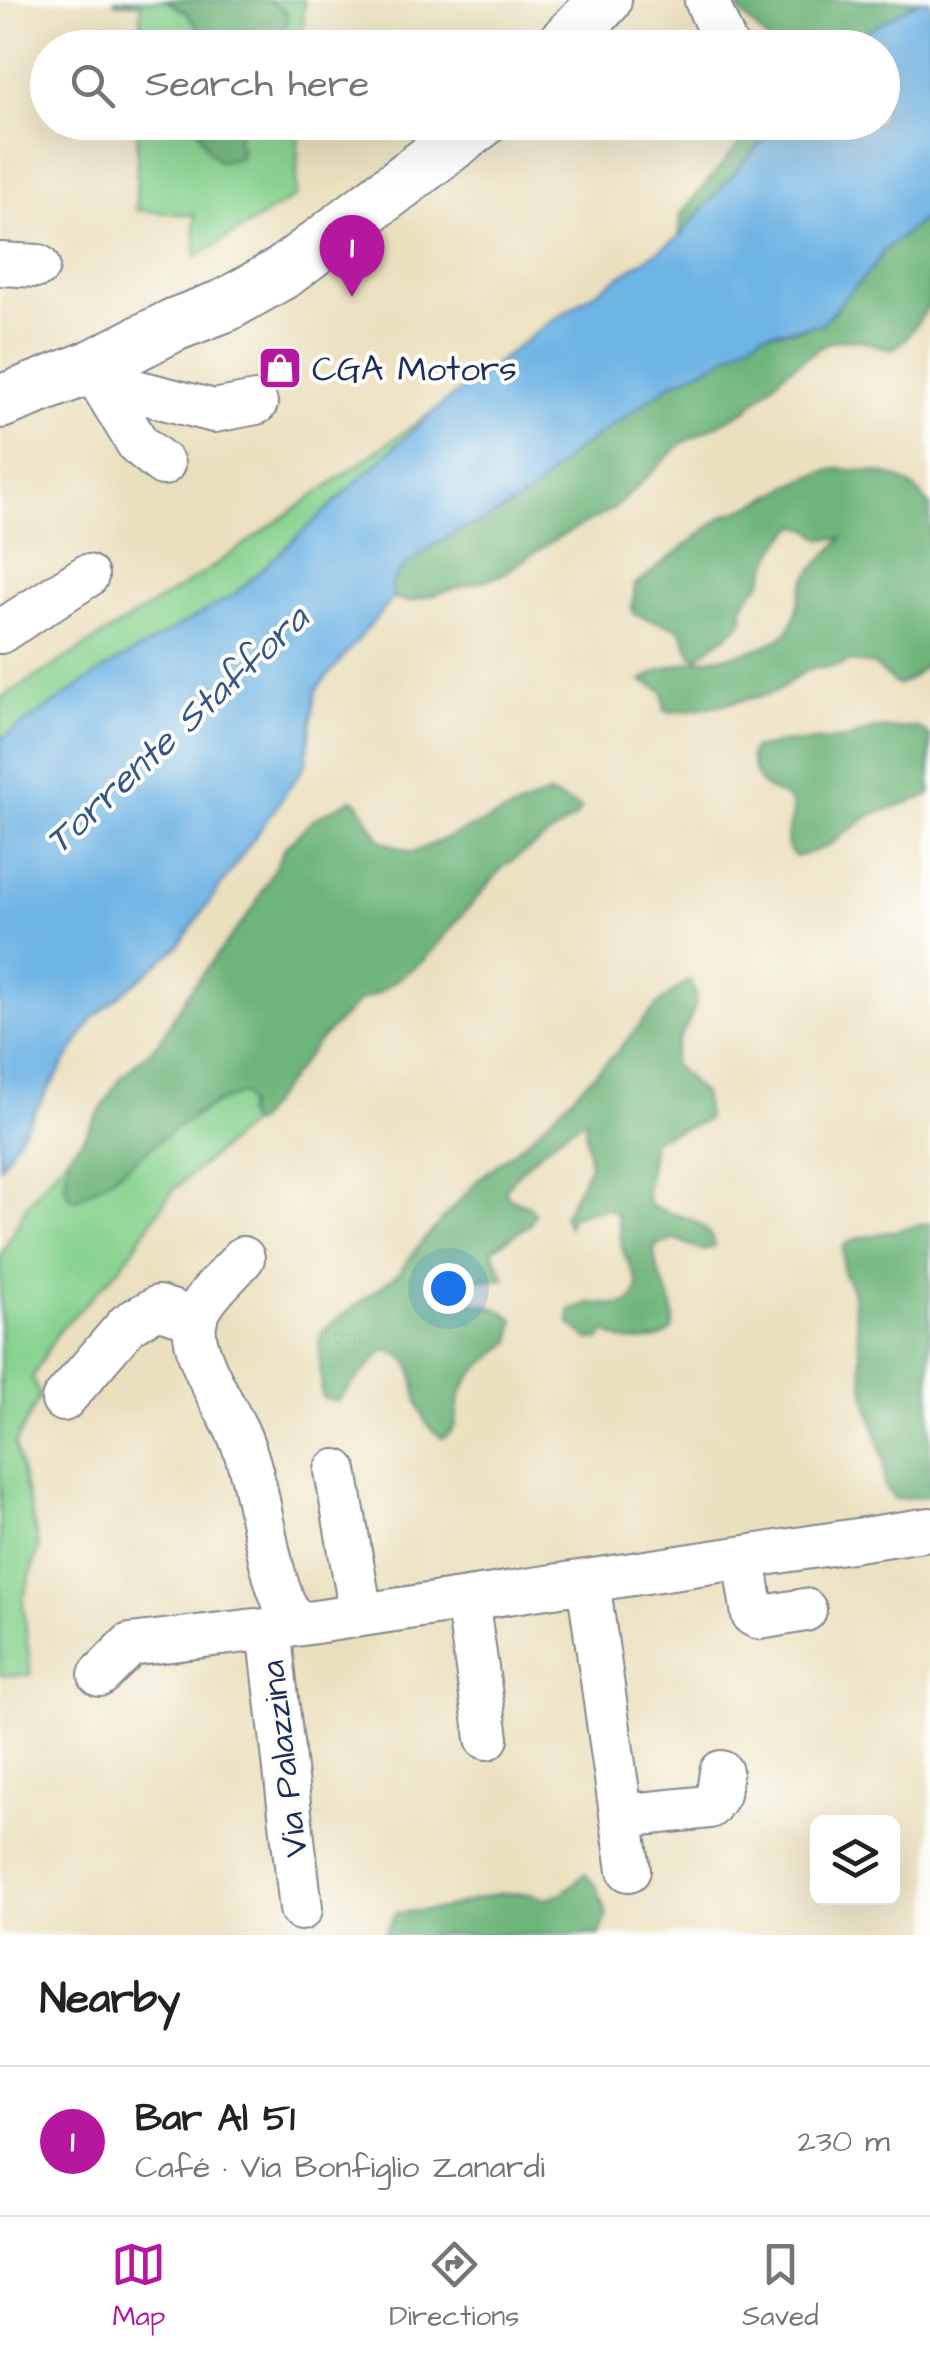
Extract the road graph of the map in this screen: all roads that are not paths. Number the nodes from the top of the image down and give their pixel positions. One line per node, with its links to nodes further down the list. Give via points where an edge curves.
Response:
1 (604, 0): 3 (main road)
2 (706, 0): 4 (street)
3 (576, 30)
4 (719, 30)
5 (460, 140): 6 (main road, via 326,238 274,254 216,288 176,324)
6 (100, 362): 7 (main road); 8 (street, via 128,388 214,410); 9 (street, via 138,444)
7 (0, 402)
8 (256, 403)
9 (163, 464)
10 (87, 576): 11 (street)
11 (0, 632)
12 (243, 1258): 13 (street)
13 (195, 1319): 14 (street, via 158,1306 128,1324); 22 (street, via 196,1339 257,1492 278,1595)
14 (63, 1400)
15 (336, 1471): 21 (street)
16 (930, 1529): 17 (street, Via Palazzina)
17 (744, 1558): 18 (street, Via Palazzina); 20 (street, via 753,1615)
18 (588, 1580): 19 (street, Via Palazzina); 26 (street)
19 (467, 1599): 21 (street, Via Palazzina); 24 (street)
20 (806, 1610)
21 (361, 1614): 22 (street, Via Palazzina)
22 (271, 1628): 23 (street, via 130,1645); 28 (street, Via Palazzina)
23 (100, 1676)
24 (487, 1738)
25 (722, 1772): 26 (street, via 709,1807)
26 (622, 1816): 27 (street)
27 (629, 1870)
28 (301, 1909)

